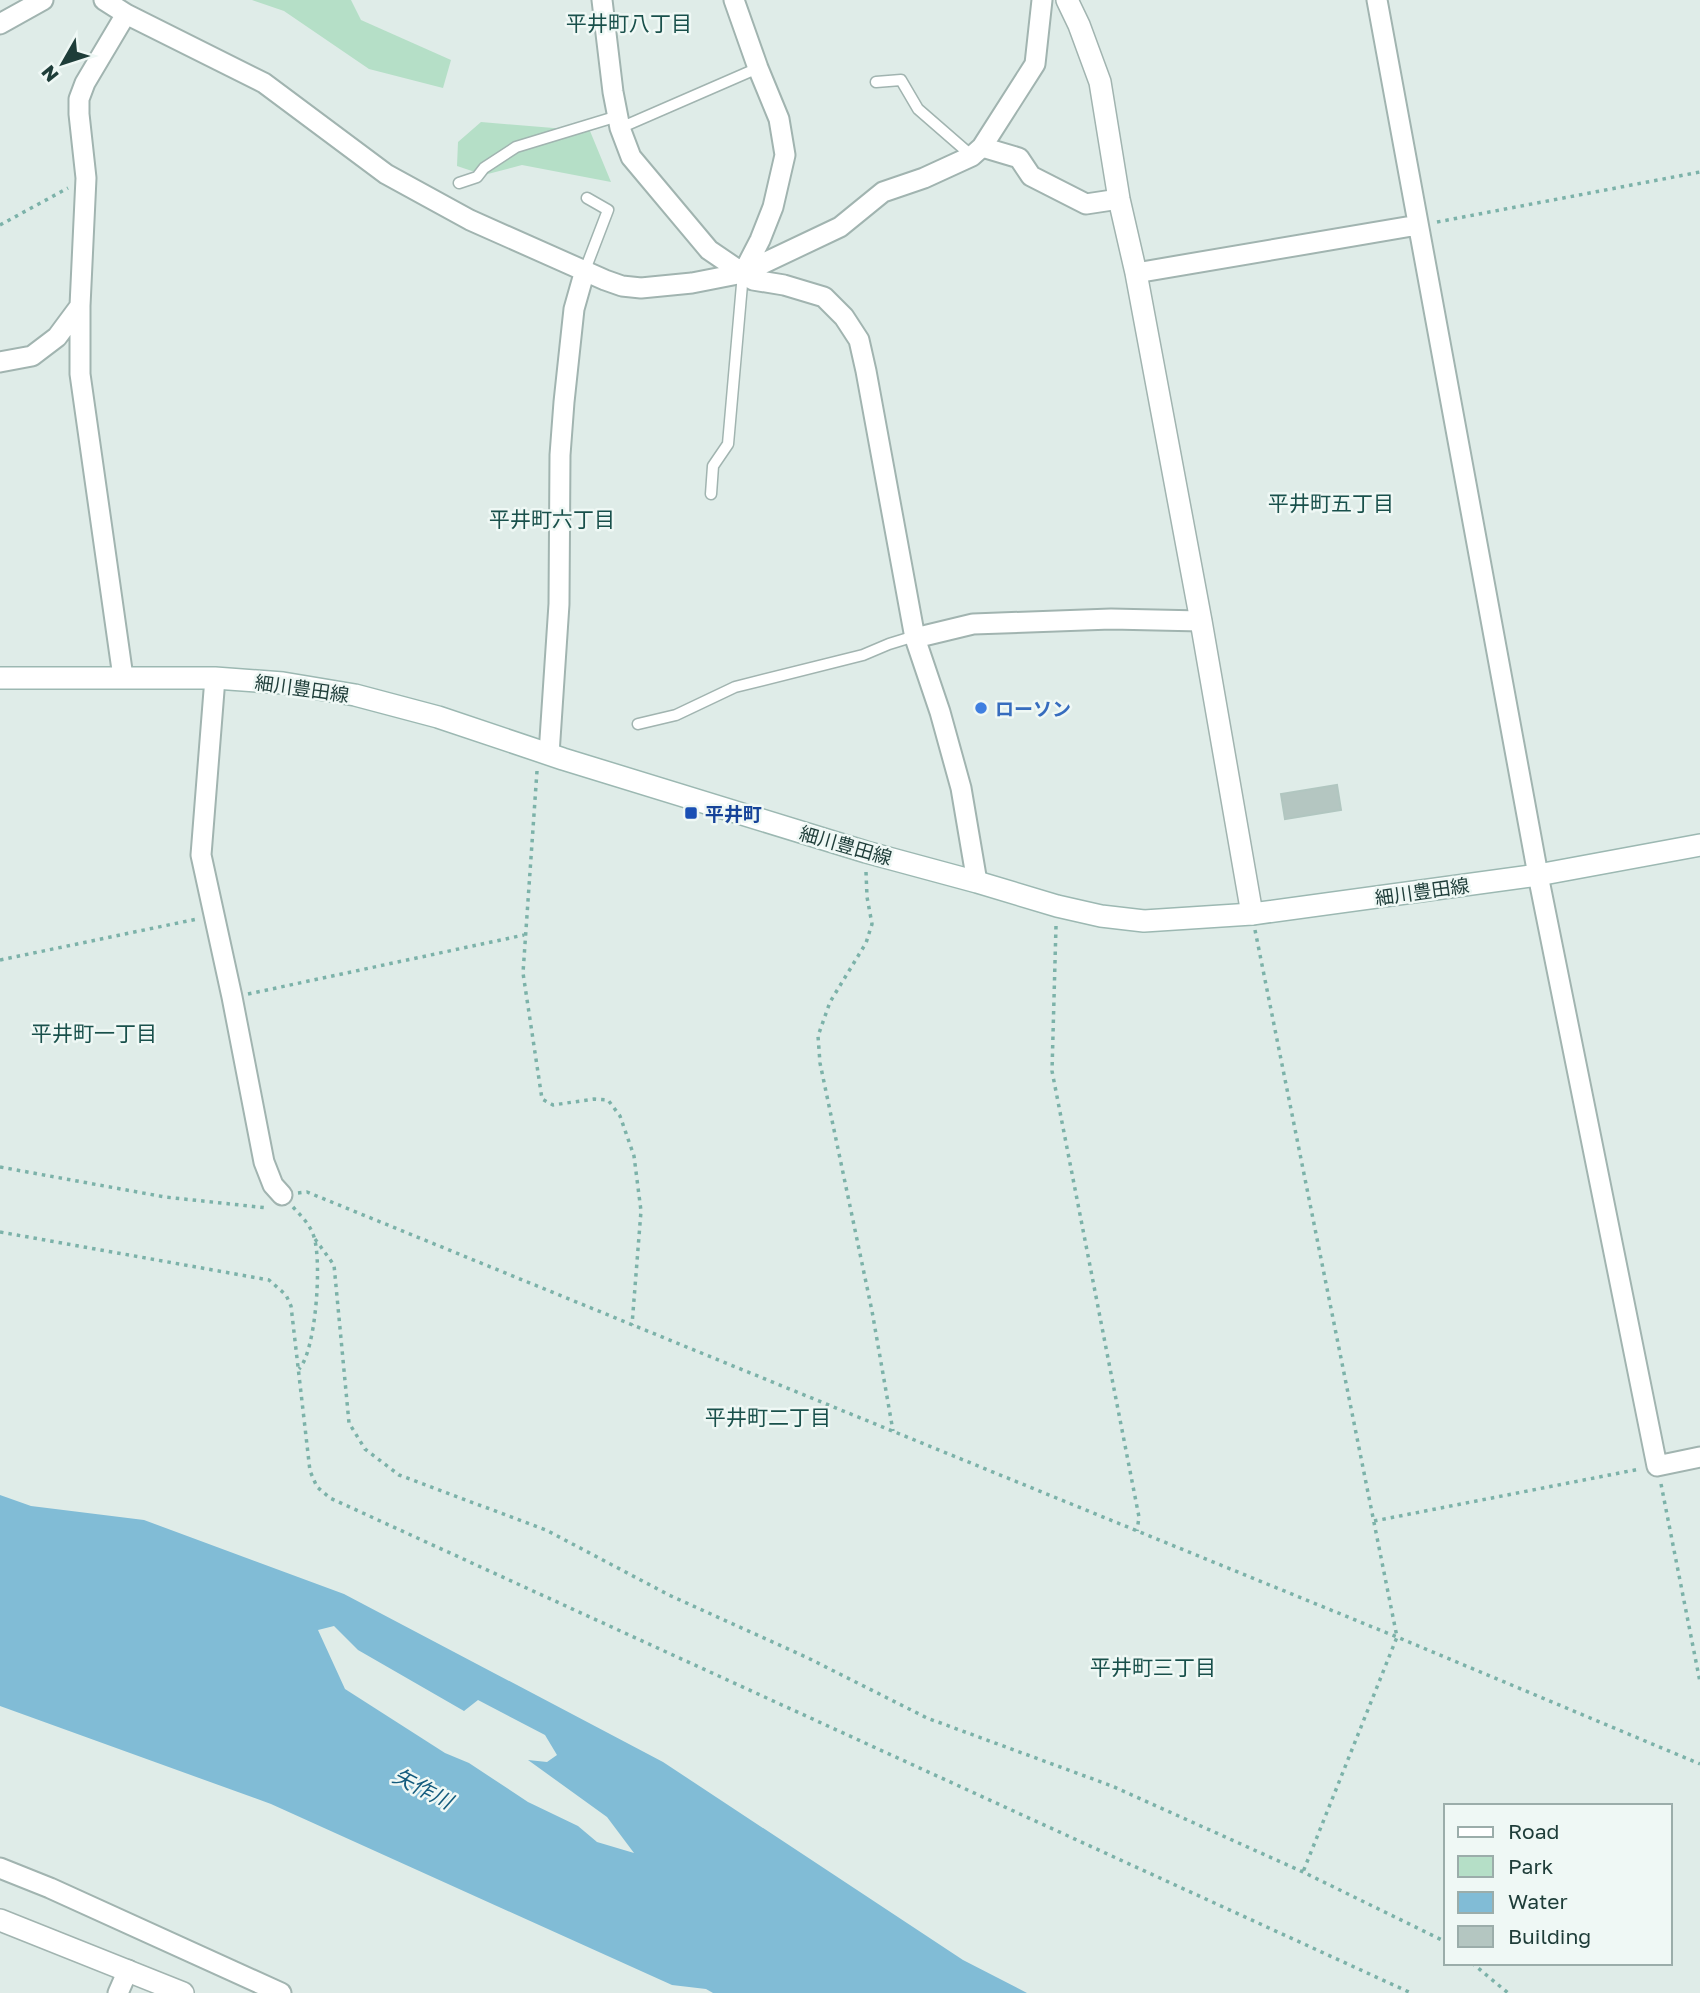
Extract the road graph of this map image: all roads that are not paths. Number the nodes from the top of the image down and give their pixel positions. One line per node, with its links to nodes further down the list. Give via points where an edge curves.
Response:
1 (43, 0): 9 (street)
2 (104, 0): 8 (street)
3 (602, 0): 12 (street)
4 (734, 0): 10 (street)
5 (1042, 0): 13 (street, via 1035,64)
6 (1067, 0): 16 (main road, via 1100,82)
7 (1377, 0): 17 (street)
8 (126, 14): 18 (street, via 264,83 386,174 470,219); 21 (street, via 79,99 86,178)
9 (0, 24)
10 (758, 68): 12 (lane); 19 (street, via 779,119 785,155 773,207)
11 (876, 82): 13 (lane, via 901,80 918,109)
12 (619, 122): 14 (lane, via 516,147 477,177); 19 (street, via 631,157 709,250)
13 (977, 152): 16 (street, via 1019,158 1031,176 1086,204); 19 (street, via 925,178 883,191 840,227)
14 (459, 183)
15 (587, 198): 18 (lane, via 608,210)
16 (1119, 199): 20 (main road)
17 (1418, 225): 20 (street); 32 (street)
18 (585, 270): 19 (street, via 622,286 641,288); 30 (street, via 574,309 564,402 559,604)
19 (743, 272): 23 (lane, via 728,444 713,466); 25 (street, via 753,280 824,297 859,340)
20 (1136, 273): 24 (main road)
21 (80, 306): 22 (street, via 57,337 32,356); 26 (street, via 79,374)
22 (0, 362)
23 (711, 494)
24 (1201, 621): 25 (street, via 973,624); 34 (main road)
25 (915, 637): 29 (lane, via 736,687 676,715); 33 (street, via 961,788)
26 (122, 677): 27 (main road, 細川豊田線); 28 (main road, 細川豊田線)
27 (0, 678)
28 (215, 678): 30 (main road, 細川豊田線, via 355,695); 35 (street, via 201,855 264,1162)
29 (638, 724)
30 (543, 752): 33 (main road, 細川豊田線)
31 (1700, 845): 32 (main road, 細川豊田線)
32 (1538, 875): 34 (main road, 細川豊田線); 36 (street, via 1657,1466)
33 (977, 882): 34 (main road, 細川豊田線, via 1101,916 1144,921)
34 (1252, 914)
35 (282, 1195)
36 (1700, 1457)
37 (0, 1868): 42 (street)
38 (0, 1920): 39 (main road)
39 (128, 1970): 40 (street); 41 (main road)
40 (118, 1993)
41 (183, 1993)
42 (281, 1993)

